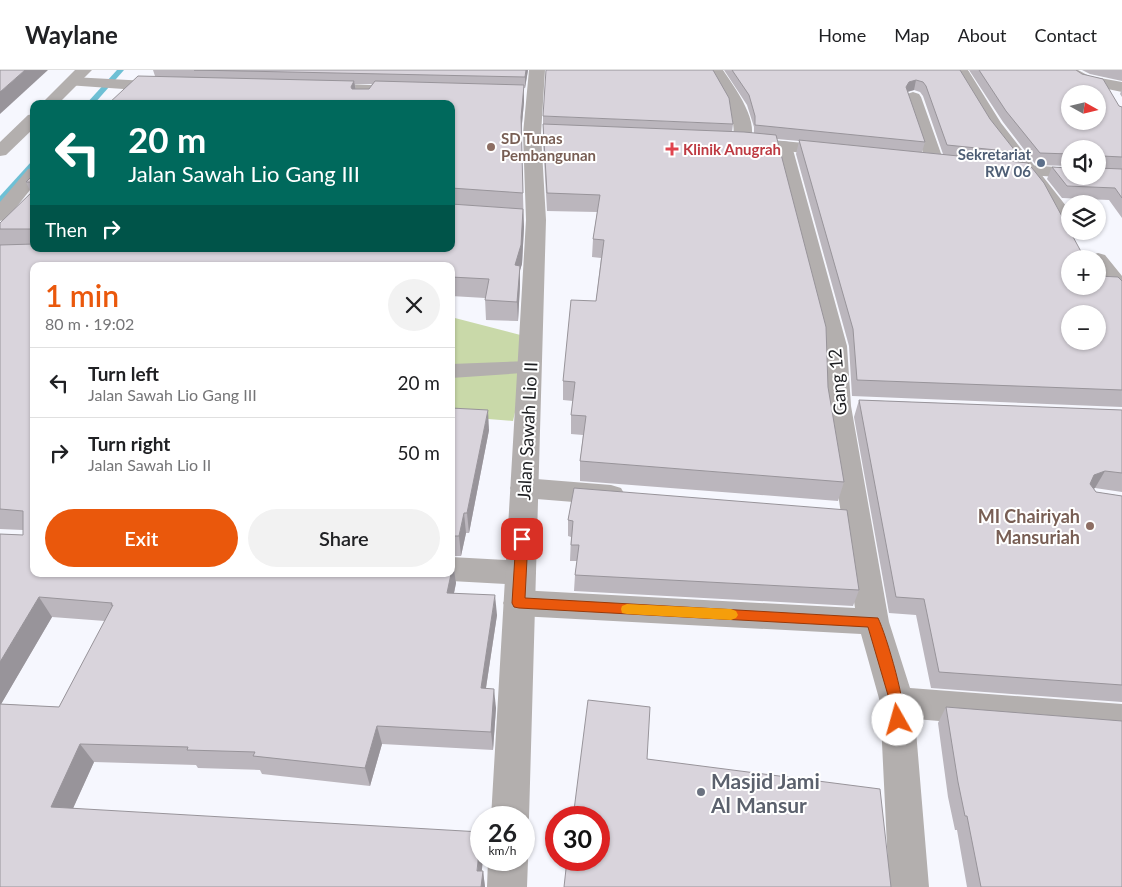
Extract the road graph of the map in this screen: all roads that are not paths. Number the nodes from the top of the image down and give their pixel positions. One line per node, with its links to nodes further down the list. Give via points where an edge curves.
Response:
1 (128, 70): 10 (street)
2 (537, 70): 14 (street, Jalan Sawah Lio II)
3 (627, 70): 6 (street)
4 (960, 70): 27 (street)
5 (1067, 70): 8 (street, via 1084,80)
6 (716, 72): 21 (street, via 737,104 744,128)
7 (79, 78): 10 (street); 17 (street)
8 (1116, 86): 18 (street, via 1107,89)
9 (185, 87): 10 (street)
10 (110, 88)
11 (302, 88): 15 (street, via 329,82)
12 (390, 90): 15 (street)
13 (516, 94): 14 (street)
14 (535, 95): 33 (street, Jalan Sawah Lio II, via 542,134 527,219)
15 (367, 97)
16 (913, 97): 25 (street, via 944,163)
17 (54, 100)
18 (1117, 105)
19 (30, 122): 23 (street)
20 (722, 141): 21 (street)
21 (742, 142): 22 (street)
22 (783, 146): 24 (street); 38 (street, Gang 12, via 849,407)
23 (0, 151)
24 (850, 153)
25 (916, 160)
26 (979, 166): 27 (street)
27 (1028, 172): 28 (street); 31 (street)
28 (1061, 173)
29 (30, 178): 30 (street)
30 (0, 215)
31 (1085, 243): 32 (street)
32 (1122, 290)
33 (530, 367): 34 (lane); 35 (street, Jalan Sawah Lio II)
34 (455, 371)
35 (524, 488): 36 (street); 40 (street, Jalan Sawah Lio II)
36 (639, 498)
37 (827, 513): 38 (street)
38 (857, 515): 41 (street, Gang 12)
39 (455, 569): 40 (street)
40 (520, 588): 41 (street); 44 (street, Jalan Sawah Lio II)
41 (873, 622): 42 (street, Gang 12)
42 (897, 702): 43 (street); 47 (street, Gang 12)
43 (1122, 720)
44 (511, 806)
45 (508, 871): 46 (street)
46 (507, 887)
47 (909, 887)

